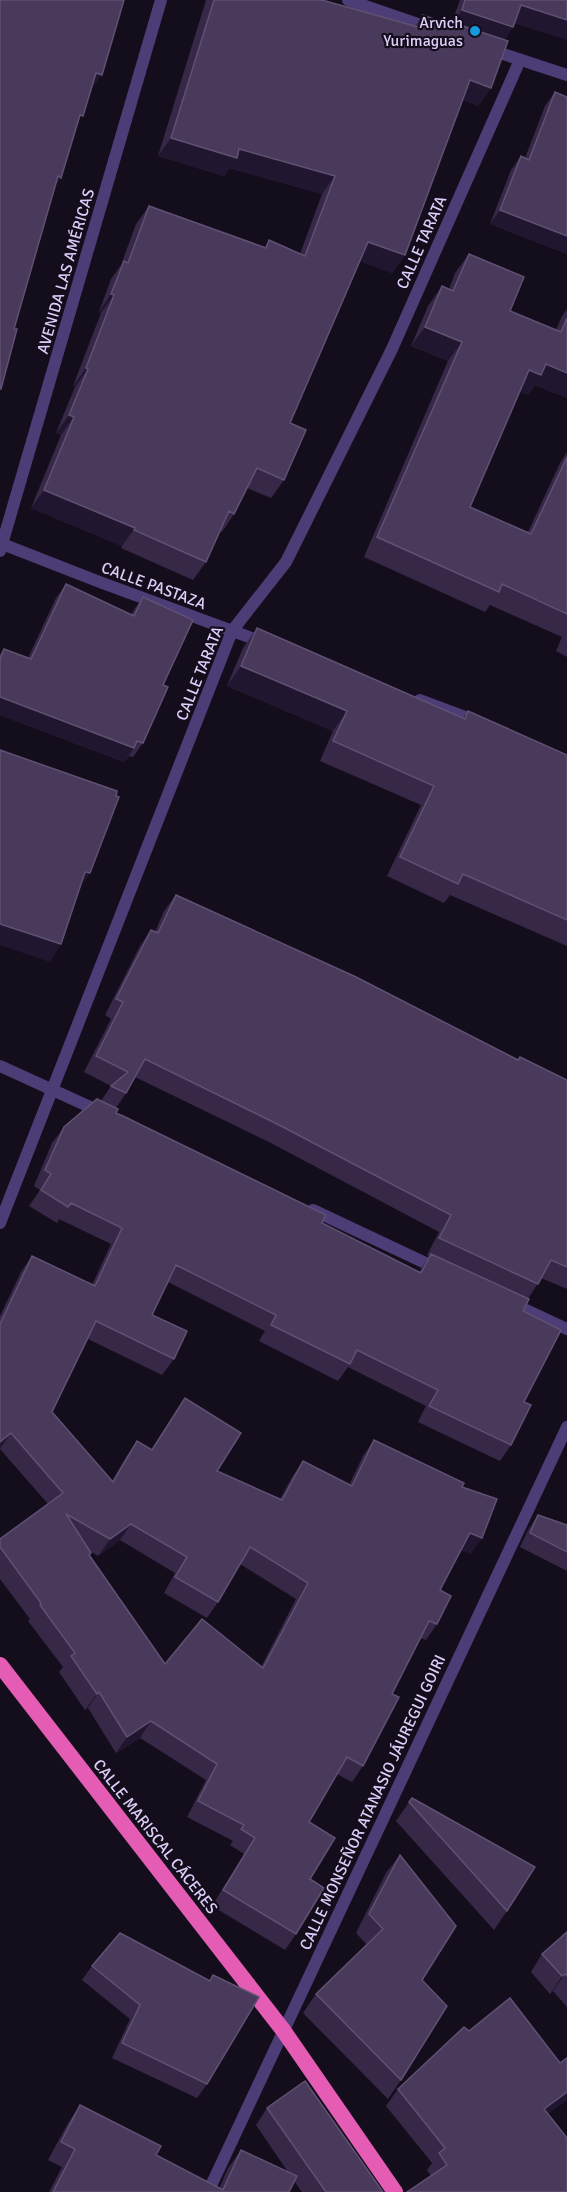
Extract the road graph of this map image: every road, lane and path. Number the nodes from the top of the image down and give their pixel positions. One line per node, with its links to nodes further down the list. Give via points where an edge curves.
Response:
1 (161, 0): 7 (street, AVENIDA LAS AMÉRICAS)
2 (348, 0): 3 (street)
3 (445, 34)
4 (477, 45): 5 (street)
5 (520, 60): 6 (street); 8 (street, CALLE TARATA, via 392,350 286,562)
6 (567, 75)
7 (1, 546): 8 (street, CALLE PASTAZA)
8 (232, 631): 9 (street, CALLE PASTAZA); 13 (street, CALLE TARATA)
9 (276, 647)
10 (411, 697): 11 (street)
11 (489, 726)
12 (0, 1066): 13 (street)
13 (53, 1089): 14 (street); 16 (street, CALLE TARATA)
14 (117, 1119)
15 (299, 1204): 17 (street)
16 (0, 1223)
17 (449, 1274)
18 (503, 1299): 19 (street)
19 (567, 1329)
20 (567, 1427): 22 (street, CALLE MONSEÑOR ATANASIO JÁUREGUI GOIRI)
21 (0, 1665): 22 (highway, CALLE MARISCAL CÁCERES)
22 (283, 2030): 23 (street, CALLE MONSEÑOR ATANASIO JÁUREGUI GOIRI); 24 (highway, CALLE MARISCAL CÁCERES)
23 (208, 2192)
24 (395, 2192)

